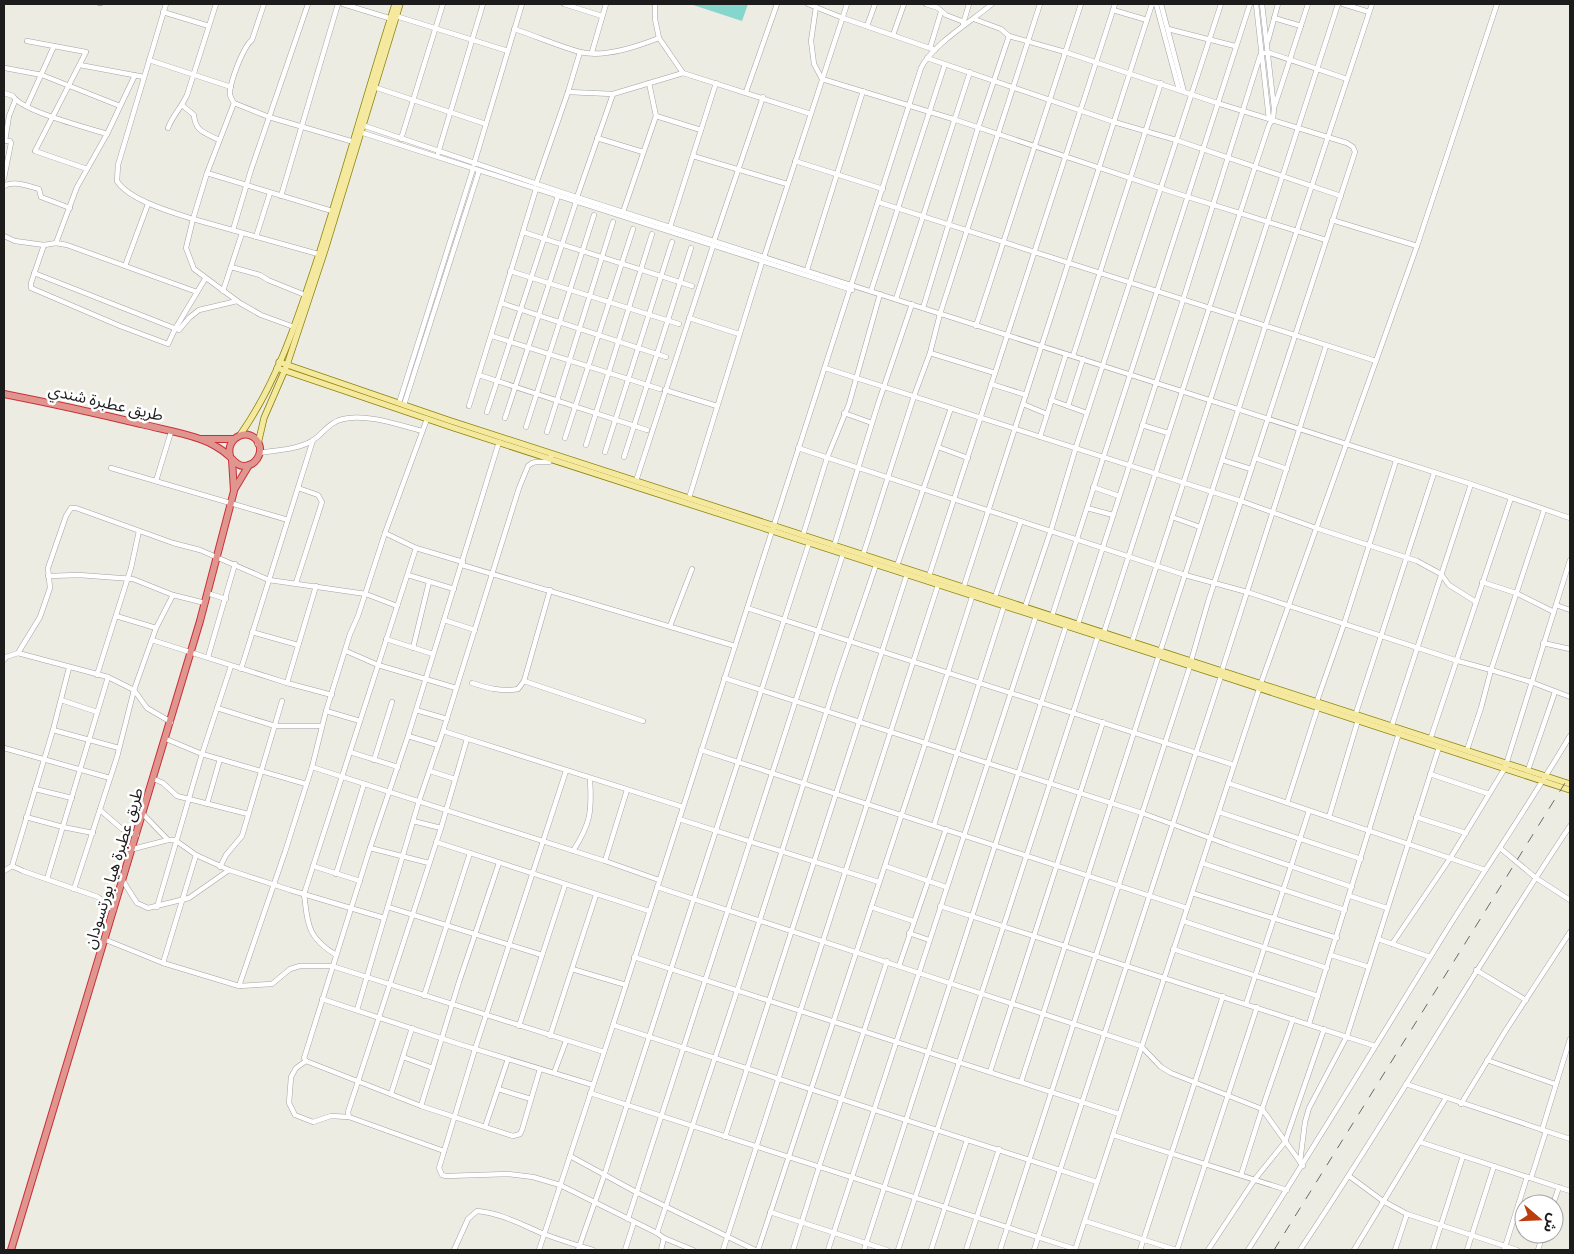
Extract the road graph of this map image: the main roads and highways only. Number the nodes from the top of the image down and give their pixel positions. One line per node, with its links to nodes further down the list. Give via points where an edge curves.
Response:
1 (395, 4): 3 (main road)
2 (400, 4): 3 (main road)
3 (394, 18): 4 (main road); 4 (main road)
4 (360, 128): 5 (main road, via 325,250); 6 (main road)
5 (289, 357): 8 (main road); 9 (main road)
6 (280, 362): 7 (main road); 8 (main road)
7 (277, 368): 8 (main road); 12 (main road, via 259,407)
8 (286, 368): 9 (main road); 10 (main road)
9 (300, 372): 10 (main road); 16 (main road); 16 (main road, via 427,419)
10 (282, 378): 15 (main road, via 264,418)
11 (4, 394): 13 (highway, طريق عطبرة شندي, via 103,414)
12 (240, 435): 14 (highway); 15 (highway, via 251,436)
13 (201, 439): 14 (highway); 17 (highway)
14 (234, 439): 17 (highway, via 229,447)
15 (258, 444): 18 (highway, via 260,453)
16 (551, 456): 20 (main road); 20 (main road, via 689,498)
17 (231, 458): 18 (highway, via 239,465); 19 (highway)
18 (249, 465): 19 (highway)
19 (234, 491): 29 (highway, طريق عطبرة هيا بورتسودان, via 171,722)
20 (773, 528): 21 (main road, via 929,576); 21 (main road, via 809,543 938,585)
21 (963, 590): 22 (main road)
22 (973, 593): 23 (main road, via 1066,626); 23 (main road, via 995,597)
23 (1160, 653): 24 (main road)
24 (1318, 704): 25 (main road, via 1356,713); 25 (main road, via 1439,747)
25 (1506, 765): 26 (main road); 26 (main road)
26 (1545, 778): 27 (main road); 28 (main road)
27 (1570, 784)
28 (1570, 790)
29 (11, 1250)

